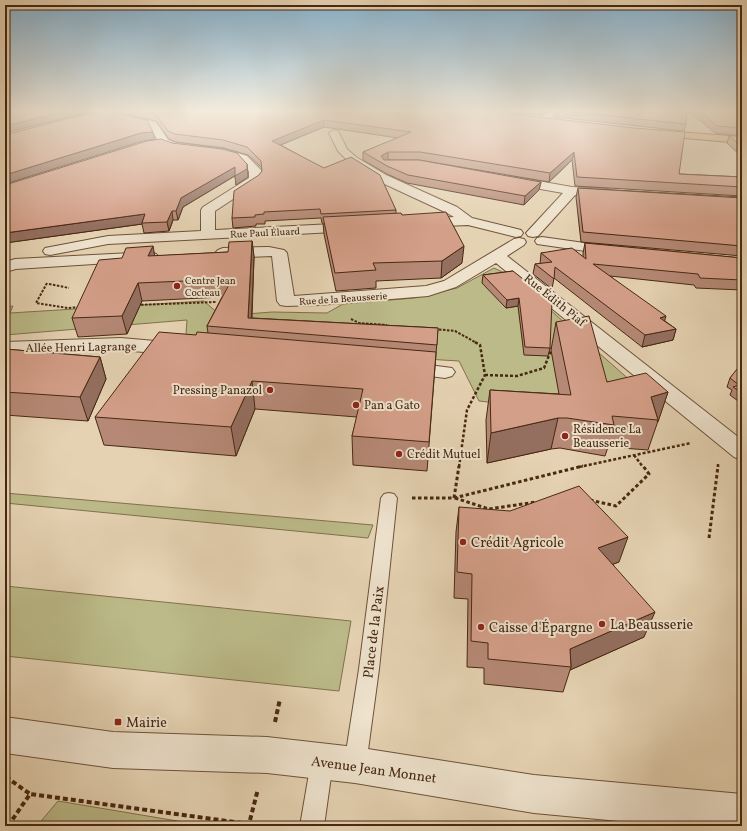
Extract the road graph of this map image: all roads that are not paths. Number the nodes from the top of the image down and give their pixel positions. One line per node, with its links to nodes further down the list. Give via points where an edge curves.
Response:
1 (197, 149): 9 (street, via 224,152 243,158 255,170 255,179 208,210)
2 (342, 149): 6 (street, via 382,178 452,210)
3 (496, 178): 4 (street)
4 (572, 191): 5 (street); 10 (street)
5 (620, 194)
6 (468, 221): 7 (street); 11 (street, via 485,224)
7 (405, 224)
8 (366, 226): 9 (street, Rue Paul Éluard)
9 (208, 235): 16 (street, Rue Paul Éluard, via 108,240 58,249)
10 (538, 237): 11 (street, via 532,244); 12 (street, via 594,250)
11 (517, 238): 15 (street, Rue de la Beausserie)
12 (624, 252)
13 (211, 254): 15 (street, Rue de la Beausserie, via 268,251 279,253 286,301 428,291 450,284)
14 (169, 256): 16 (street)
15 (496, 256): 21 (street, Rue Édith Piaf)
16 (10, 265)
17 (5, 348): 18 (street, Allée Henri Lagrange, via 121,344)
18 (192, 350)
19 (389, 367): 20 (street)
20 (445, 372)
21 (732, 434): 22 (street, Rue Édith Piaf)
22 (742, 452)
23 (389, 498): 25 (lane, Place de la Paix, via 379,582)
24 (5, 735): 25 (street, Avenue Jean Monnet, via 113,750 267,755)
25 (339, 763): 26 (street, Avenue Jean Monnet, via 534,794); 27 (lane, Place de la Paix)
26 (742, 813)
27 (312, 826)

